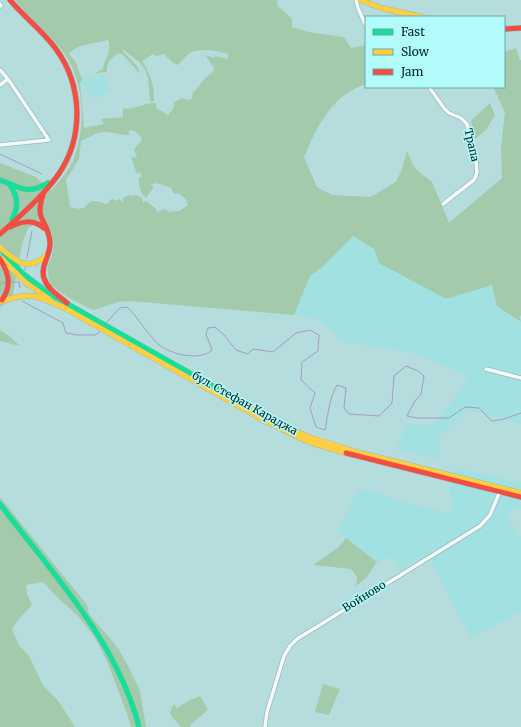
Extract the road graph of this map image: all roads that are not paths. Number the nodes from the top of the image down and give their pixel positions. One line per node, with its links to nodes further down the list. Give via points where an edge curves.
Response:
1 (10, 0): 13 (main road, via 57,50 66,63 72,80 77,126 70,151)
2 (356, 0): 5 (street)
3 (360, 0): 4 (main road)
4 (418, 16)
5 (365, 24)
6 (521, 28): 7 (main road)
7 (505, 29)
8 (0, 70): 9 (street)
9 (8, 80): 10 (street); 12 (street, via 49,140)
10 (0, 85)
11 (430, 88): 17 (street, Трапа, via 444,108 462,118 467,124 476,160 477,173 474,180)
12 (0, 145)
13 (57, 177): 15 (main road, via 41,188 33,190 22,190); 16 (main road)
14 (0, 180): 15 (main road)
15 (10, 185): 19 (main road, via 17,197 18,206)
16 (48, 187): 18 (main road, via 39,210); 19 (main road)
17 (443, 204)
18 (46, 231): 19 (main road, via 33,221 22,222); 21 (main road, via 50,241)
19 (2, 233)
20 (0, 247): 21 (main road, via 14,260 25,264 40,262); 24 (main road, бул. Стефан Караджа, via 17,268)
21 (49, 252): 24 (main road, via 43,270 44,280)
22 (0, 258): 23 (main road, via 10,282 6,295); 24 (main road, бул. Стефан Караджа, via 31,286)
23 (0, 302): 24 (main road, via 20,294 30,294)
24 (66, 305): 27 (main road, бул. Стефан Караджа, via 268,417 311,438)
25 (486, 369): 26 (street)
26 (521, 378)
27 (500, 490): 28 (main road, бул. Стефан Караджа); 29 (main road, бул. Стефан Караджа); 32 (street, Войново, via 490,515 480,526 297,639 290,646 284,656)
28 (521, 493)
29 (521, 497)
30 (0, 504): 31 (main road, via 105,645 130,698)
31 (139, 727)
32 (265, 727)

